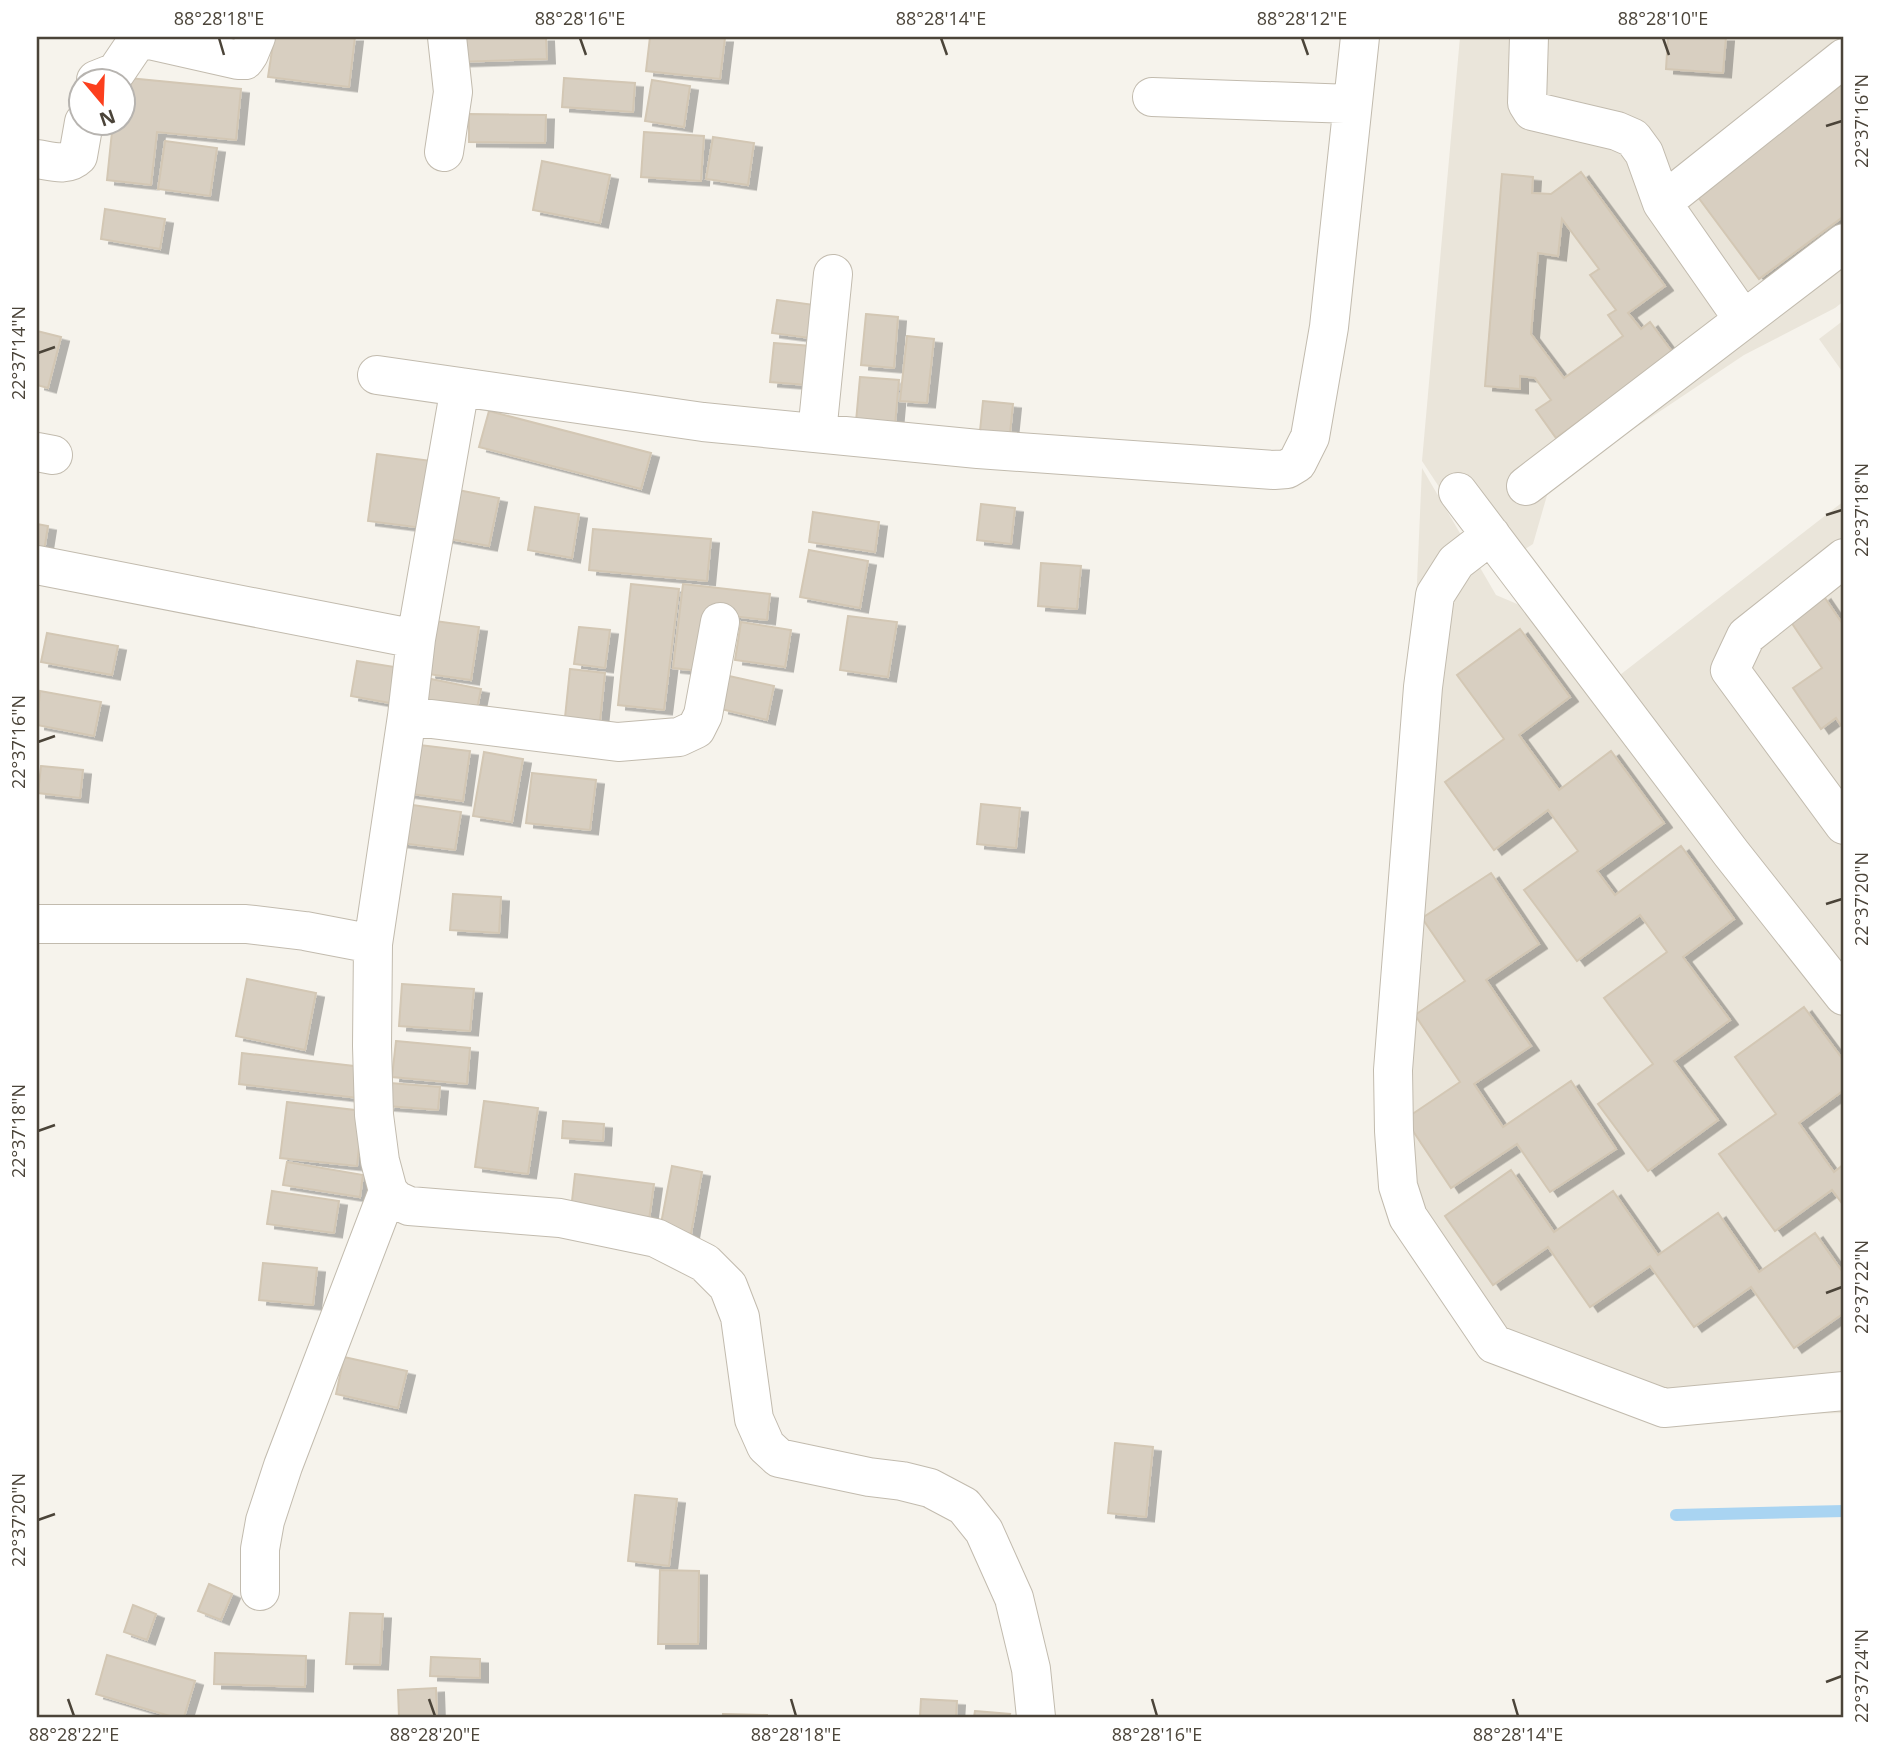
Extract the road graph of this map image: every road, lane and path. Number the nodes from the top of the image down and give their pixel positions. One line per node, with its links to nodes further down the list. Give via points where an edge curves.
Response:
1 (256, 37): 6 (street, via 245,60 145,39 137,41)
2 (447, 37): 10 (street, via 453,92)
3 (1360, 37): 8 (street)
4 (1528, 37): 12 (street, via 1527,103 1532,111 1633,138 1644,153)
5 (1844, 58): 12 (street)
6 (120, 66)
7 (1152, 97): 8 (street)
8 (1352, 104): 18 (street, via 1329,327 1310,437 1297,463 1274,470)
9 (82, 136): 11 (street, via 74,160)
10 (444, 152)
11 (37, 159)
12 (1662, 203): 15 (street)
13 (1844, 243): 15 (street)
14 (833, 274): 18 (street)
15 (1743, 319): 19 (street)
16 (377, 375): 17 (street)
17 (460, 387): 18 (street, via 703,422); 25 (street)
18 (817, 433)
19 (1527, 486)
20 (1458, 492): 21 (street)
21 (1491, 535): 30 (street); 32 (street, via 1456,562 1434,595 1393,1070 1398,1186 1408,1217 1494,1344 1664,1408)
22 (1844, 558): 27 (street, via 1746,636 1730,670)
23 (37, 565): 25 (street)
24 (720, 622): 26 (street, via 703,715 695,729 679,737 618,742)
25 (416, 639): 26 (street)
26 (407, 716): 29 (street)
27 (1844, 825)
28 (37, 924): 29 (street, via 246,924)
29 (373, 944): 31 (street, via 374,1115)
30 (1844, 996)
31 (388, 1191): 33 (street, via 265,1521); 34 (street, via 409,1206 560,1218 656,1238 705,1263 728,1286 740,1317 754,1419 766,1446 779,1458 930,1489 964,1506 984,1531 1014,1598 1031,1669)
32 (1844, 1391)
33 (260, 1591)
34 (1036, 1717)

